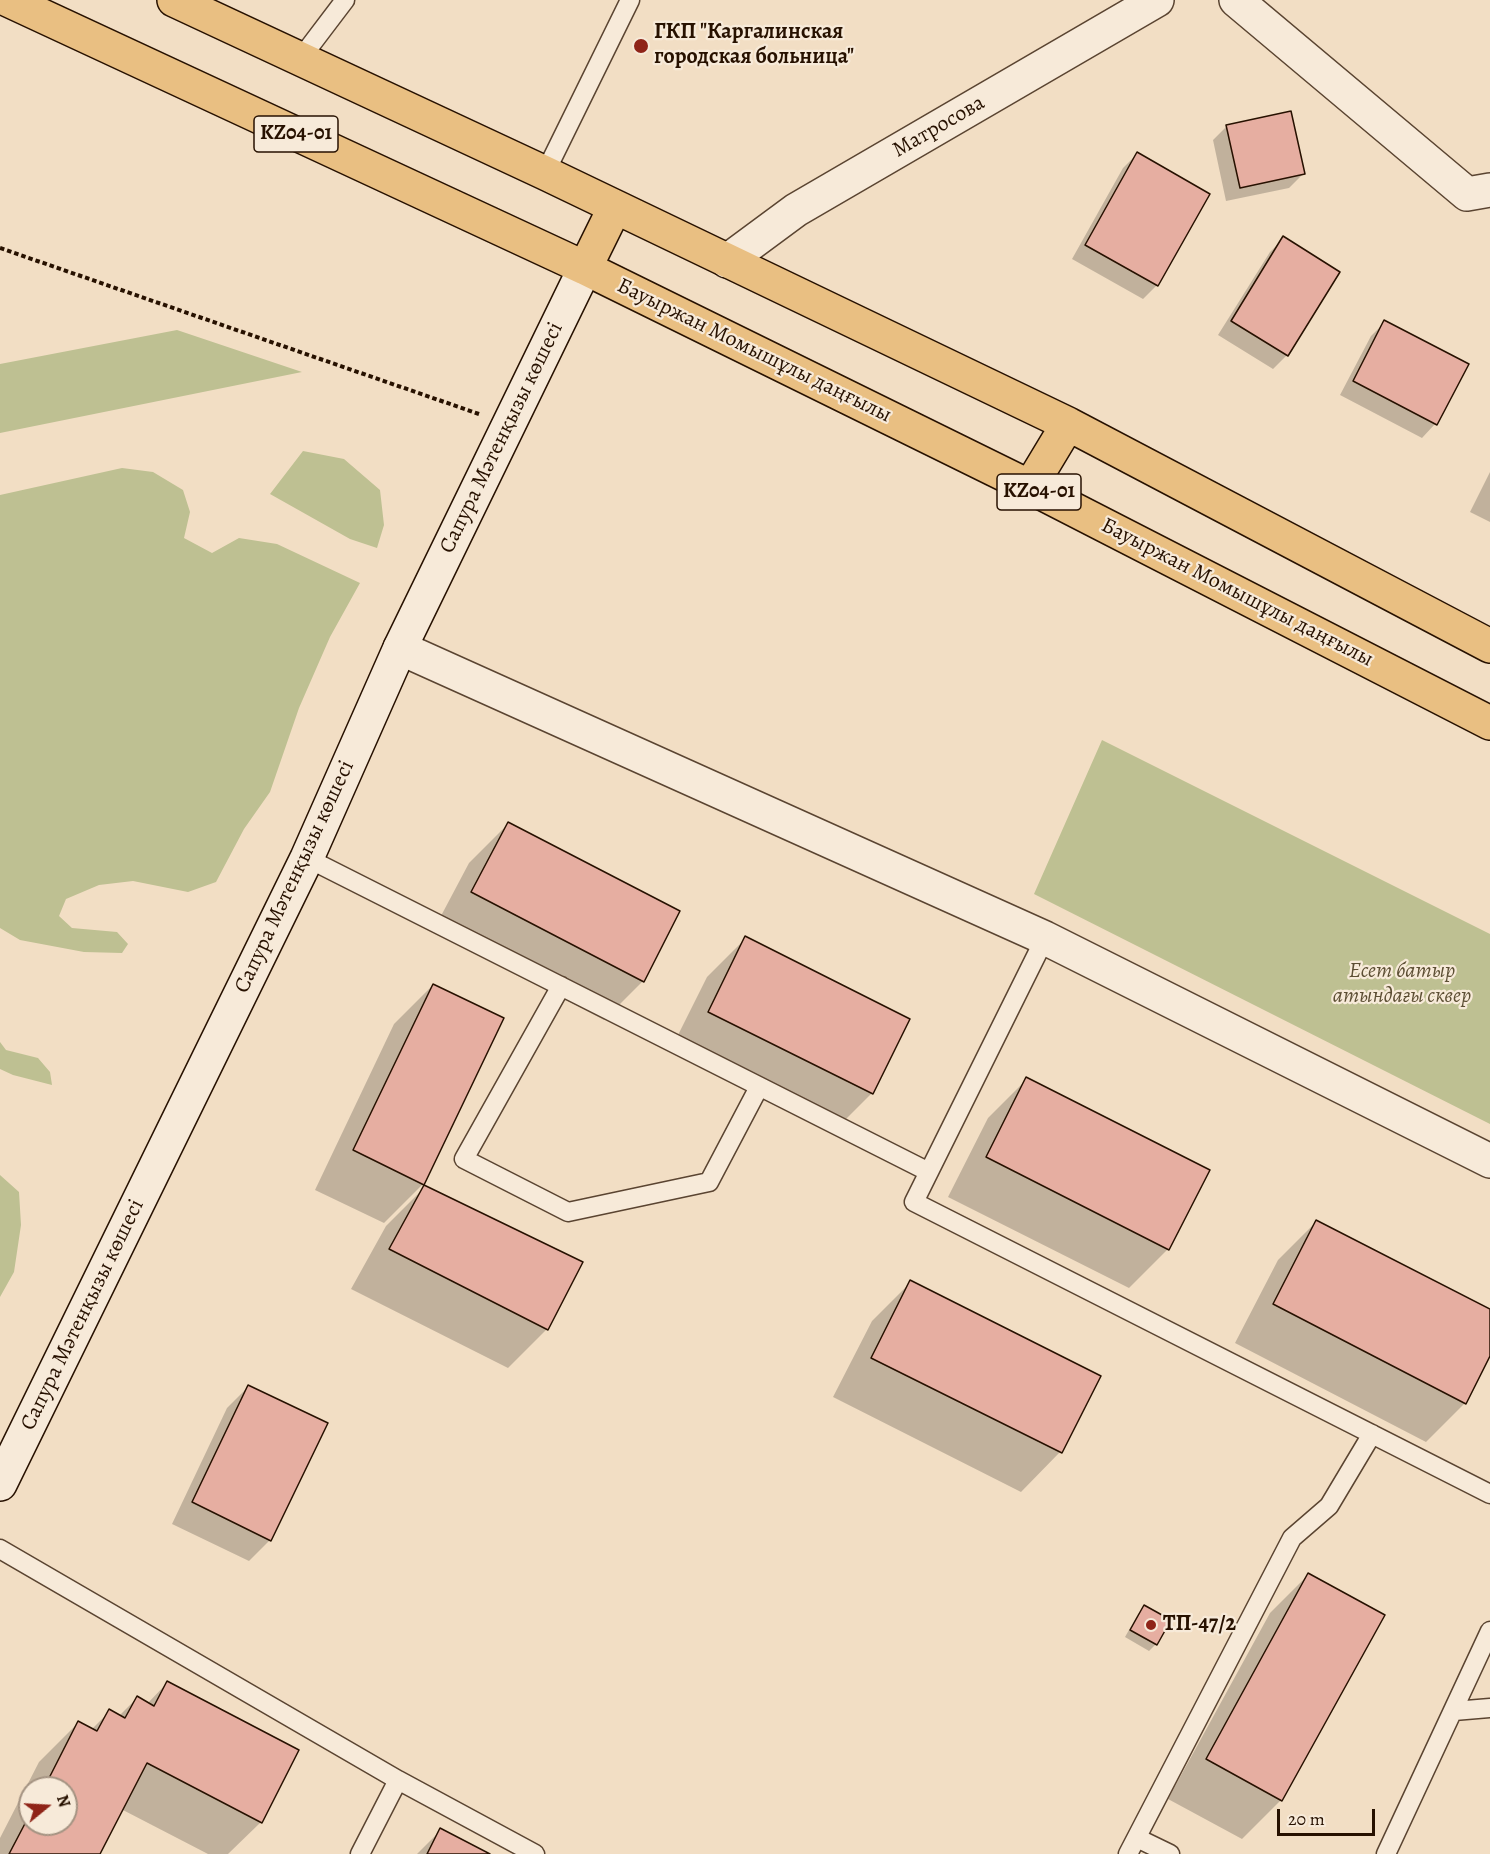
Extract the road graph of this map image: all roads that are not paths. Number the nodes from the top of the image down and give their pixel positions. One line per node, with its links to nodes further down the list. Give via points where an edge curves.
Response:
1 (8, 0): 12 (main road, Бауыржан Момышұлы даңғылы / KZ04-01)
2 (174, 0): 7 (main road)
3 (345, 0): 7 (lane)
4 (630, 0): 8 (lane)
5 (1157, 0): 11 (street, Матросова, via 796,210)
6 (1236, 0): 9 (street, via 1467,194)
7 (301, 58): 8 (main road)
8 (545, 173): 10 (main road)
9 (1490, 190)
10 (615, 207): 11 (main road); 12 (main road)
11 (727, 261): 13 (main road)
12 (585, 268): 14 (main road, Бауыржан Момышұлы даңғылы / KZ04-01); 16 (street, Сапура Мәтенқызы көшесі)
13 (1068, 424): 14 (main road); 15 (main road)
14 (1030, 487): 17 (main road, Бауыржан Момышұлы даңғылы / KZ04-01)
15 (1490, 645)
16 (400, 648): 18 (street, Сапура Мәтенқызы көшесі); 19 (street)
17 (1490, 723)
18 (307, 858): 20 (lane); 25 (street, Сапура Мәтенқызы көшесі)
19 (1045, 938): 22 (street); 23 (lane)
20 (561, 986): 21 (lane); 21 (lane, via 464,1159 568,1212 709,1182)
21 (759, 1087): 23 (lane)
22 (1490, 1161)
23 (929, 1172): 24 (lane, via 914,1202)
24 (1372, 1434): 26 (lane); 32 (lane, via 1329,1506 1292,1538)
25 (0, 1484)
26 (1490, 1494)
27 (0, 1549): 31 (lane)
28 (1490, 1631): 30 (lane)
29 (1490, 1707): 30 (lane)
30 (1454, 1711): 36 (lane)
31 (398, 1780): 33 (lane); 34 (lane)
32 (1132, 1846): 35 (lane)
33 (360, 1854)
34 (535, 1854)
35 (1170, 1854)
36 (1386, 1854)

